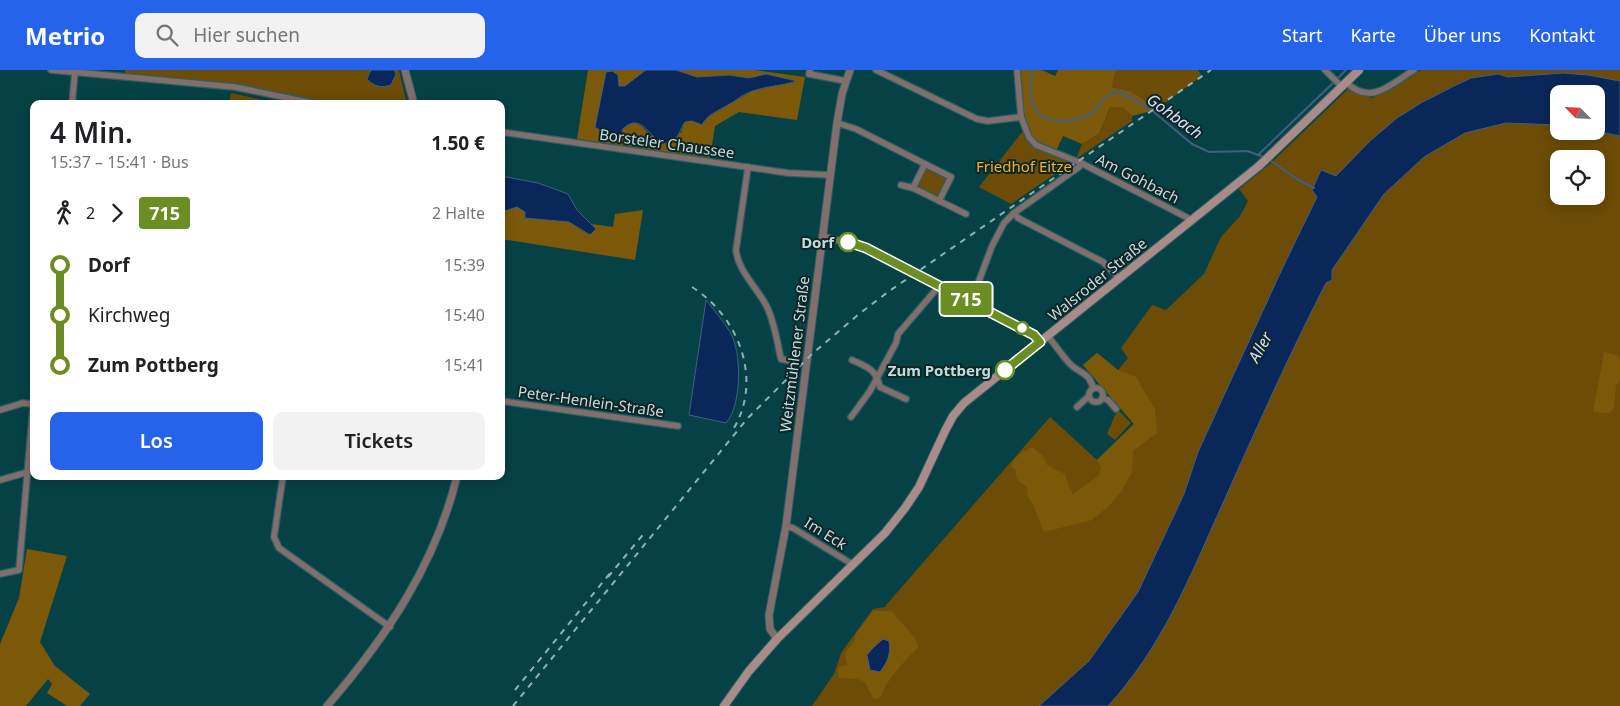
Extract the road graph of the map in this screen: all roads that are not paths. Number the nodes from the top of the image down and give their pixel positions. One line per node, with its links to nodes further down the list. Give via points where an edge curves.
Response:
1 (51, 70): 10 (street)
2 (405, 70): 15 (street)
3 (810, 70): 11 (street, via 809,74)
4 (850, 70): 11 (street, Weitzmühlener Straße)
5 (876, 70): 16 (street, via 977,119)
6 (1017, 70): 16 (street, Am Gohbach)
7 (1326, 70): 12 (street)
8 (1359, 70): 12 (main road, Walsroder Straße)
9 (1414, 70): 12 (street, via 1372,94)
10 (75, 71): 13 (street); 14 (street, via 235,86)
11 (846, 81): 17 (street, Weitzmühlener Straße)
12 (1342, 85): 28 (main road, Walsroder Straße, via 1259,166)
13 (72, 100)
14 (299, 100)
15 (413, 100)
16 (1021, 117): 19 (street, Am Gohbach, via 1036,145)
17 (837, 123): 20 (street, via 856,129); 22 (street, Weitzmühlener Straße)
18 (505, 133): 21 (street, Borsteler Chaussee)
19 (1081, 163): 26 (street); 28 (street, Am Gohbach)
20 (925, 164): 24 (street); 25 (street, via 951,177)
21 (748, 167): 22 (street, Borsteler Chaussee); 36 (street, via 737,258 768,309 781,359)
22 (830, 175): 29 (street, Weitzmühlener Straße)
23 (901, 184): 24 (street)
24 (913, 188): 25 (street)
25 (939, 201): 27 (street)
26 (1014, 213): 30 (street, via 1103,262); 32 (street, via 998,233)
27 (966, 214)
28 (1190, 221): 30 (main road, Walsroder Straße)
29 (822, 236): 31 (street, via 866,248); 54 (street, Weitzmühlener Straße)
30 (1119, 278): 33 (main road, Walsroder Straße)
31 (940, 286): 32 (street); 37 (street, via 898,334)
32 (971, 302): 34 (street, via 1034,335)
33 (1048, 336): 34 (main road, Walsroder Straße); 38 (street, via 1072,366 1083,371)
34 (1040, 342): 55 (main road, Walsroder Straße, via 964,403 953,416 919,488 884,533)
35 (852, 360): 37 (street, via 872,370)
36 (792, 361)
37 (878, 377): 41 (street, via 880,387); 47 (street)
38 (1093, 388): 39 (street); 40 (street, via 1100,389)
39 (1089, 396): 40 (street, via 1095,402); 44 (street)
40 (1102, 398): 45 (street)
41 (906, 399)
42 (505, 402): 48 (street, Peter-Henlein-Straße)
43 (30, 404): 46 (street)
44 (1077, 407)
45 (1116, 409)
46 (0, 410)
47 (851, 417)
48 (678, 426)
49 (30, 438): 50 (street)
50 (28, 472): 51 (street); 56 (street, via 20,570)
51 (0, 480)
52 (282, 480): 57 (street, via 274,537 279,548)
53 (456, 480): 57 (street, via 427,561)
54 (786, 526): 55 (street, Im Eck); 58 (street, Weitzmühlener Straße, via 768,623)
55 (852, 564): 58 (main road, Walsroder Straße)
56 (0, 574)
57 (390, 626): 59 (street)
58 (777, 639): 60 (main road, Walsroder Straße)
59 (327, 706)
60 (724, 706)

